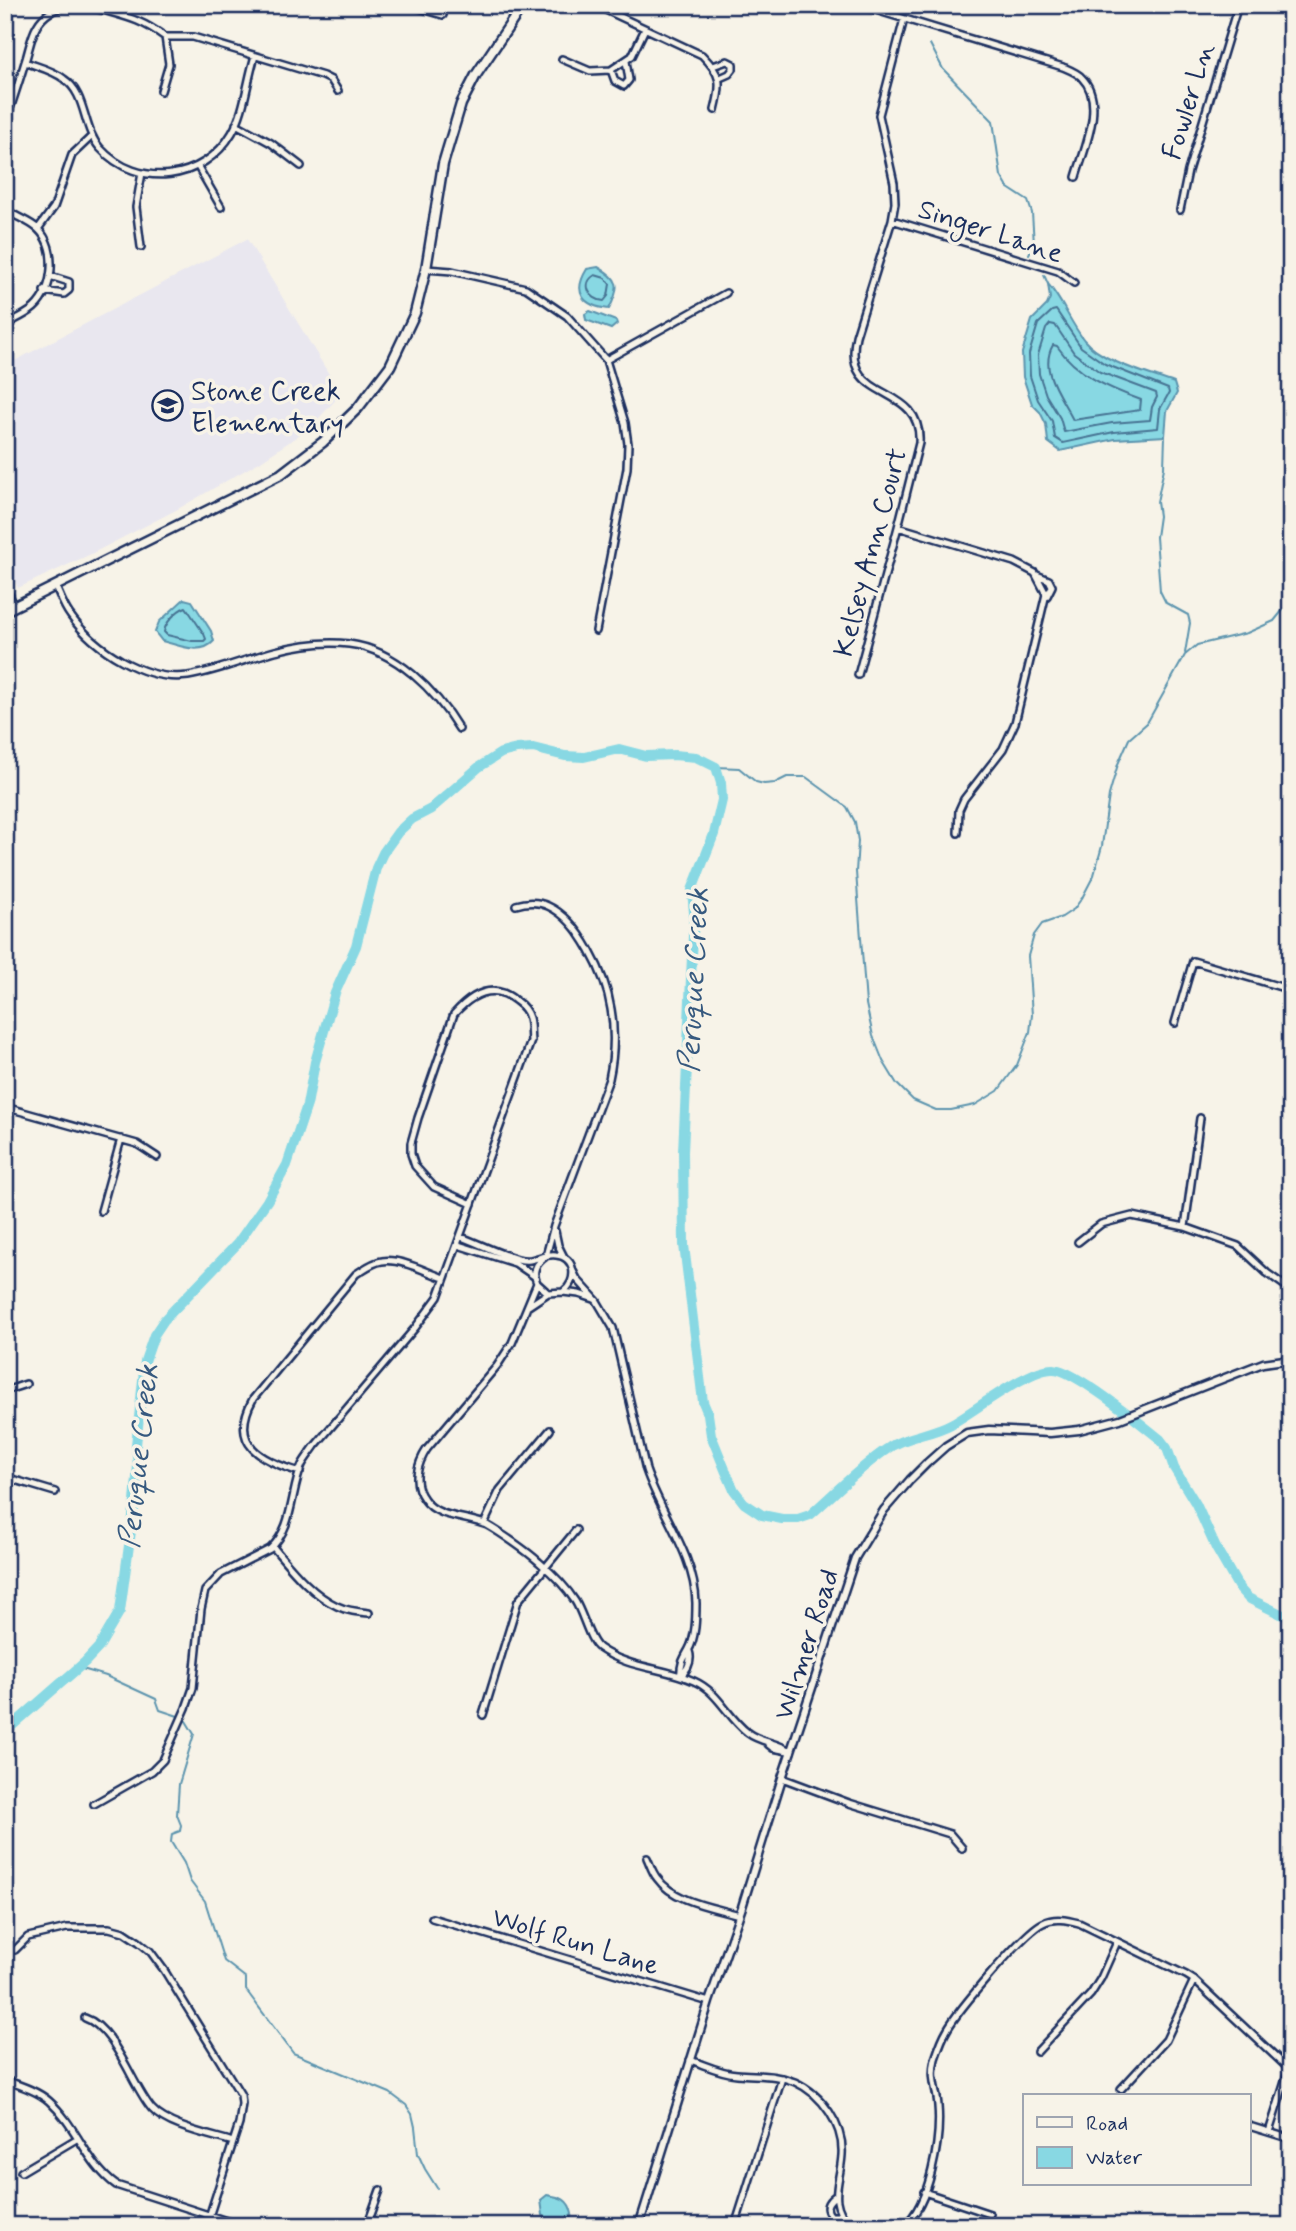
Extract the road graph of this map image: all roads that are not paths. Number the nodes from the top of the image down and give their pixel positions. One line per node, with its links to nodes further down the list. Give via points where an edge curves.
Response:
1 (45, 5): 8 (street)
2 (409, 5): 9 (street)
3 (523, 5): 36 (main road, via 461,104 443,164)
4 (595, 5): 11 (street)
5 (859, 5): 10 (street)
6 (1238, 5): 32 (street, Fowler Ln)
7 (62, 6): 8 (street); 12 (street, via 93,8 137,20)
8 (48, 14): 16 (street, via 37,26)
9 (443, 15)
10 (904, 19): 29 (street, via 1063,67 1082,77 1091,91 1094,109); 33 (street, Kelsey Ann Court, via 878,115 894,183)
11 (645, 29): 15 (street); 17 (street, via 702,55)
12 (165, 37): 13 (street, via 193,37); 20 (street, via 169,64)
13 (255, 56): 21 (street, via 323,76); 24 (street)
14 (562, 59): 18 (street, via 590,71)
15 (626, 61): 18 (street); 18 (street, via 629,79 624,86 615,81)
16 (25, 62): 23 (street); 25 (street, via 67,80)
17 (713, 66): 19 (street); 19 (street, via 727,61 733,64 729,74)
18 (611, 70)
19 (720, 78): 22 (street)
20 (161, 91)
21 (338, 91)
22 (715, 110)
23 (5, 124)
24 (236, 124): 26 (street); 27 (street, via 214,155)
25 (91, 137): 28 (street, via 109,158); 34 (street, via 72,155 54,207)
26 (301, 166)
27 (198, 167): 28 (street, via 158,176); 30 (street)
28 (142, 173): 35 (street, via 136,207)
29 (1076, 177)
30 (221, 207)
31 (5, 209): 34 (street)
32 (1180, 210)
33 (892, 220): 38 (street, Singer Lane, via 1058,271); 43 (street, Kelsey Ann Court, via 853,354 859,375 908,407 920,433)
34 (38, 229): 37 (street, via 51,251)
35 (141, 247)
36 (426, 269): 42 (street, via 526,288 567,316); 45 (main road, via 415,313 390,366 358,408 323,442 281,474)
37 (50, 276): 39 (street); 39 (street, via 69,282 69,290 64,294)
38 (1074, 283)
39 (44, 291): 41 (street, via 33,309)
40 (726, 293): 42 (street)
41 (5, 325)
42 (606, 360): 47 (street, via 628,444)
43 (898, 527): 48 (street, Kelsey Ann Court); 50 (street, via 999,556 1037,575 1044,588 1015,723 1003,749 964,799)
44 (5, 586): 46 (street)
45 (56, 587): 46 (main road); 49 (street, via 83,631 133,666 188,676 285,649 349,644 403,668 434,694)
46 (9, 609)
47 (596, 631)
48 (858, 675)
49 (459, 729)
50 (958, 833)
51 (516, 905): 60 (street, via 548,906 581,937 606,989 614,1026 609,1079)
52 (1291, 990): 53 (street, via 1193,961)
53 (1175, 1023)
54 (5, 1107): 56 (street)
55 (1200, 1118): 61 (street)
56 (121, 1139): 57 (street); 59 (street)
57 (157, 1157)
58 (472, 1204): 58 (street, via 434,1187 415,1166 411,1143 454,1014 477,995 500,992 523,1006 531,1041); 62 (street)
59 (102, 1211)
60 (554, 1226): 65 (street); 66 (street)
61 (1185, 1227): 63 (street, via 1132,1216 1101,1224); 71 (street, via 1238,1246)
62 (461, 1237): 64 (street); 65 (street, via 529,1262)
63 (1078, 1242)
64 (458, 1245): 68 (street, via 515,1263); 69 (street)
65 (546, 1257): 66 (street); 68 (street)
66 (564, 1257): 67 (street)
67 (573, 1271): 72 (street, via 572,1283); 74 (street)
68 (534, 1276): 70 (street)
69 (444, 1278): 80 (street, via 431,1308 315,1446); 80 (street, via 384,1260 356,1273 253,1399 244,1428 249,1444 267,1461)
70 (537, 1283): 73 (street); 75 (street)
71 (1291, 1290)
72 (563, 1292): 73 (street); 74 (street)
73 (548, 1293): 75 (street)
74 (597, 1301): 88 (street, via 613,1328 646,1471 692,1573 695,1623)
75 (527, 1307): 83 (street, via 497,1366 419,1461 417,1475 424,1500 436,1509)
76 (1291, 1359): 90 (street, Wilmer Road, via 1263,1363 1120,1419 1065,1432 967,1433 939,1452 884,1510 856,1558)
77 (26, 1384): 78 (street)
78 (5, 1391)
79 (550, 1430): 83 (street, via 500,1490)
80 (300, 1472): 85 (street, via 285,1530)
81 (5, 1476): 82 (street)
82 (55, 1492)
83 (484, 1524): 86 (street)
84 (576, 1530): 86 (street)
85 (273, 1547): 87 (street, via 327,1601); 92 (street, via 221,1574 205,1591 193,1688 163,1760 145,1776)
86 (545, 1568): 88 (street, via 576,1602 596,1646 628,1663); 89 (street, via 514,1610)
87 (369, 1614)
88 (681, 1676): 90 (street, via 717,1696 746,1731)
89 (483, 1715)
90 (791, 1752): 91 (street, Wilmer Road)
91 (782, 1778): 93 (street, via 950,1833); 95 (street, Wilmer Road)
92 (94, 1804)
93 (962, 1848)
94 (647, 1858): 95 (street, via 656,1878 669,1890)
95 (739, 1915): 100 (street, Wilmer Road)
96 (432, 1918): 100 (street, Wolf Run Lane)
97 (1117, 1942): 99 (street); 102 (street, via 1091,1994); 115 (street, via 1070,1920 1043,1923 972,1996 946,2030 935,2060 938,2131)
98 (15, 1950): 112 (street, via 28,1937 67,1928 100,1927 124,1933 150,1951 241,2095)
99 (1194, 1980): 104 (street); 107 (street, via 1166,2040)
100 (709, 2002): 103 (street, Wilmer Road)
101 (85, 2018): 112 (street, via 107,2035 152,2109 165,2119)
102 (1037, 2052)
103 (690, 2060): 105 (street, via 734,2074); 123 (street, Wilmer Road)
104 (1290, 2068): 109 (street)
105 (782, 2078): 116 (street, via 807,2089 832,2118 842,2153); 124 (street)
106 (5, 2080): 110 (street, via 47,2098)
107 (1121, 2089)
108 (1250, 2126): 109 (street)
109 (1269, 2132): 111 (street)
110 (78, 2138): 113 (street); 118 (street, via 103,2175 116,2185)
111 (1291, 2139)
112 (233, 2142): 118 (street)
113 (21, 2172)
114 (380, 2190): 122 (street)
115 (924, 2192): 117 (street); 126 (street, via 917,2212)
116 (835, 2196): 119 (street); 119 (street, via 826,2207 831,2216)
117 (990, 2214)
118 (210, 2216): 120 (street); 121 (street)
119 (841, 2216): 125 (street)
120 (206, 2226)
121 (242, 2226)
122 (367, 2226)
123 (639, 2226)
124 (735, 2226)
125 (850, 2226)
126 (904, 2226)

